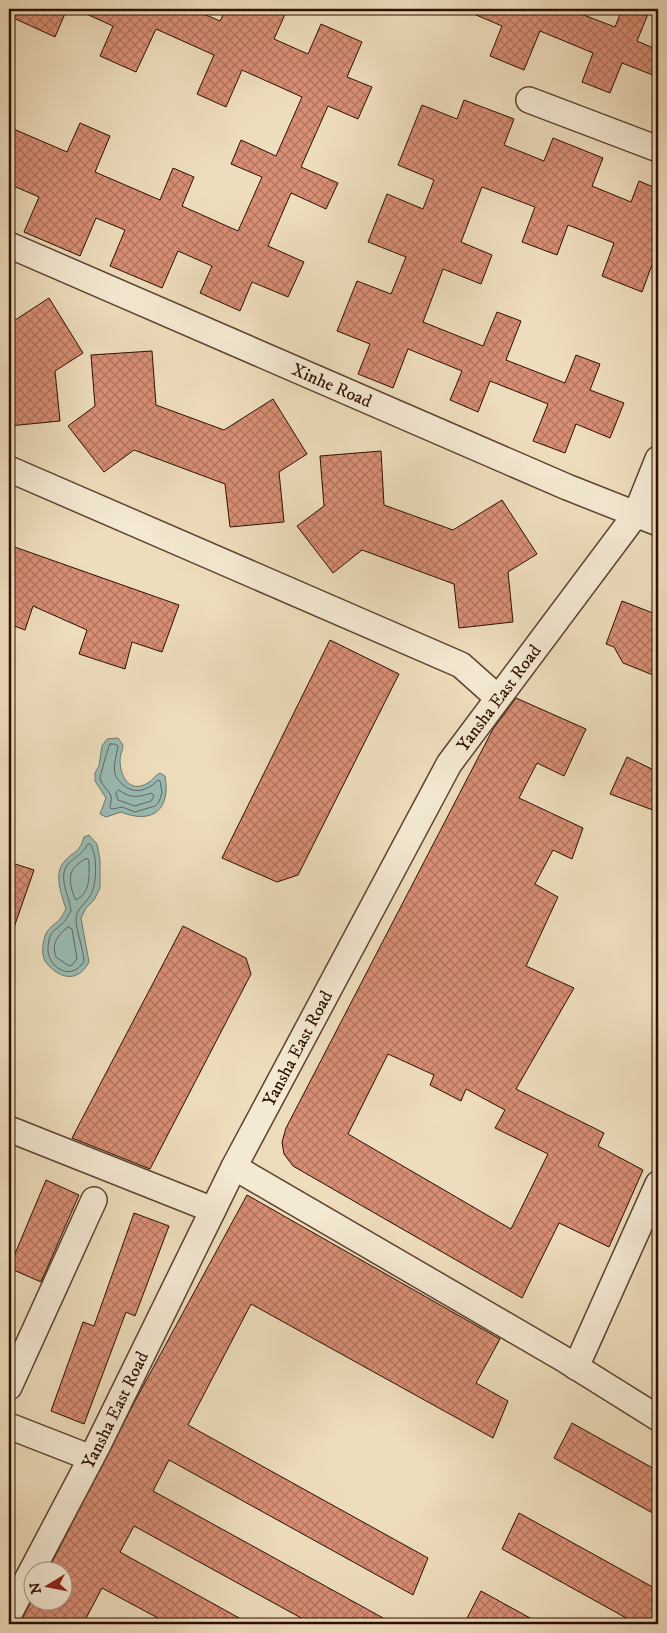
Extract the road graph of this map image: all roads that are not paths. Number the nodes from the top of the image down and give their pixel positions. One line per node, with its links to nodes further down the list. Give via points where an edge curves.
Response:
1 (529, 100): 2 (street)
2 (658, 149)
3 (9, 245): 6 (street, Xinhe Road, via 567,487)
4 (658, 459): 6 (street, Yansha East Road)
5 (9, 469): 7 (street, via 461,665)
6 (647, 518): 7 (street, Yansha East Road)
7 (498, 698): 9 (street, Yansha East Road, via 449,764)
8 (9, 1129): 12 (street)
9 (234, 1167): 12 (street, Yansha East Road); 13 (street)
10 (658, 1184): 13 (street)
11 (94, 1200): 14 (street)
12 (213, 1210): 17 (street, Yansha East Road)
13 (576, 1367): 15 (street)
14 (9, 1387)
15 (658, 1418)
16 (9, 1426): 17 (street)
17 (91, 1458): 18 (street, Yansha East Road)
18 (9, 1614)

